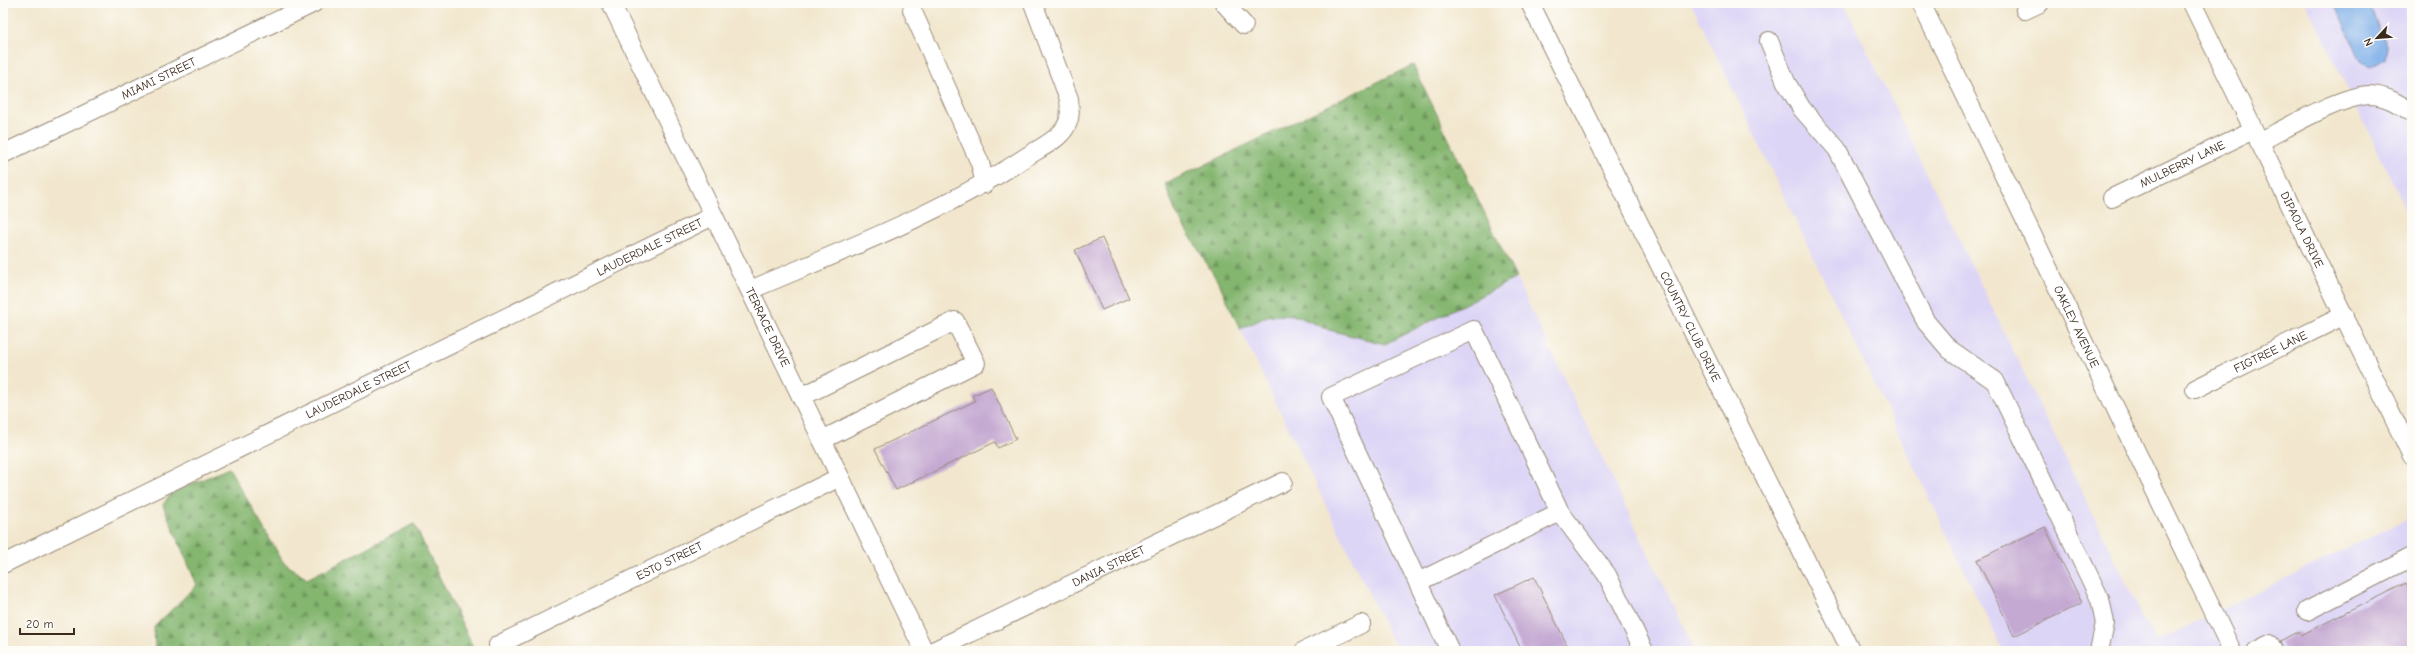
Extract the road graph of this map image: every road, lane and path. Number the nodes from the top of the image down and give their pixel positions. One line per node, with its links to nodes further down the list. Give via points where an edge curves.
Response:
1 (314, 3): 13 (street, MIAMI STREET)
2 (611, 3): 16 (street, TERRACE DRIVE)
3 (1033, 3): 14 (street, via 1069,99 1070,114 1064,129 1052,140)
4 (1224, 3): 9 (street)
5 (1530, 3): 37 (street, COUNTRY CLUB DRIVE)
6 (1921, 3): 39 (street, OAKLEY AVENUE)
7 (2192, 3): 12 (street, DIPAOLA DRIVE)
8 (912, 10): 14 (street, via 980,164)
9 (1244, 25)
10 (1769, 41): 38 (street, via 1786,82 1802,109 1837,149 1926,322 1949,349 1995,381 2100,600 2105,623)
11 (2412, 113): 12 (street, MULBERRY LANE, via 2382,97 2357,96 2292,125)
12 (2256, 136): 15 (street, MULBERRY LANE); 18 (street, DIPAOLA DRIVE)
13 (3, 154)
14 (985, 184): 17 (street, via 921,217)
15 (2112, 198)
16 (713, 216): 17 (street, TERRACE DRIVE); 27 (street, LAUDERDALE STREET)
17 (750, 290): 20 (street, TERRACE DRIVE)
18 (2345, 316): 19 (street, FIGTREE LANE); 22 (street, DIPAOLA DRIVE)
19 (2195, 389)
20 (801, 397): 21 (street, TERRACE DRIVE); 21 (street, via 955,320 976,363)
21 (822, 440): 23 (street, TERRACE DRIVE)
22 (2412, 456)
23 (840, 477): 31 (street, ESTO STREET); 32 (street, TERRACE DRIVE)
24 (1283, 482): 33 (street, DANIA STREET)
25 (1560, 512): 28 (street); 28 (street, via 1474,330 1331,398); 36 (street, via 1607,575)
26 (2412, 557): 29 (street)
27 (3, 564)
28 (1418, 582): 35 (street)
29 (2307, 611)
30 (1361, 624): 34 (street)
31 (498, 645)
32 (924, 651)
33 (933, 651)
34 (1304, 651)
35 (1450, 651)
36 (1644, 651)
37 (1851, 651)
38 (2099, 651)
39 (2232, 651)
40 (2256, 651): 41 (street, via 2270,644)
41 (2273, 651)

